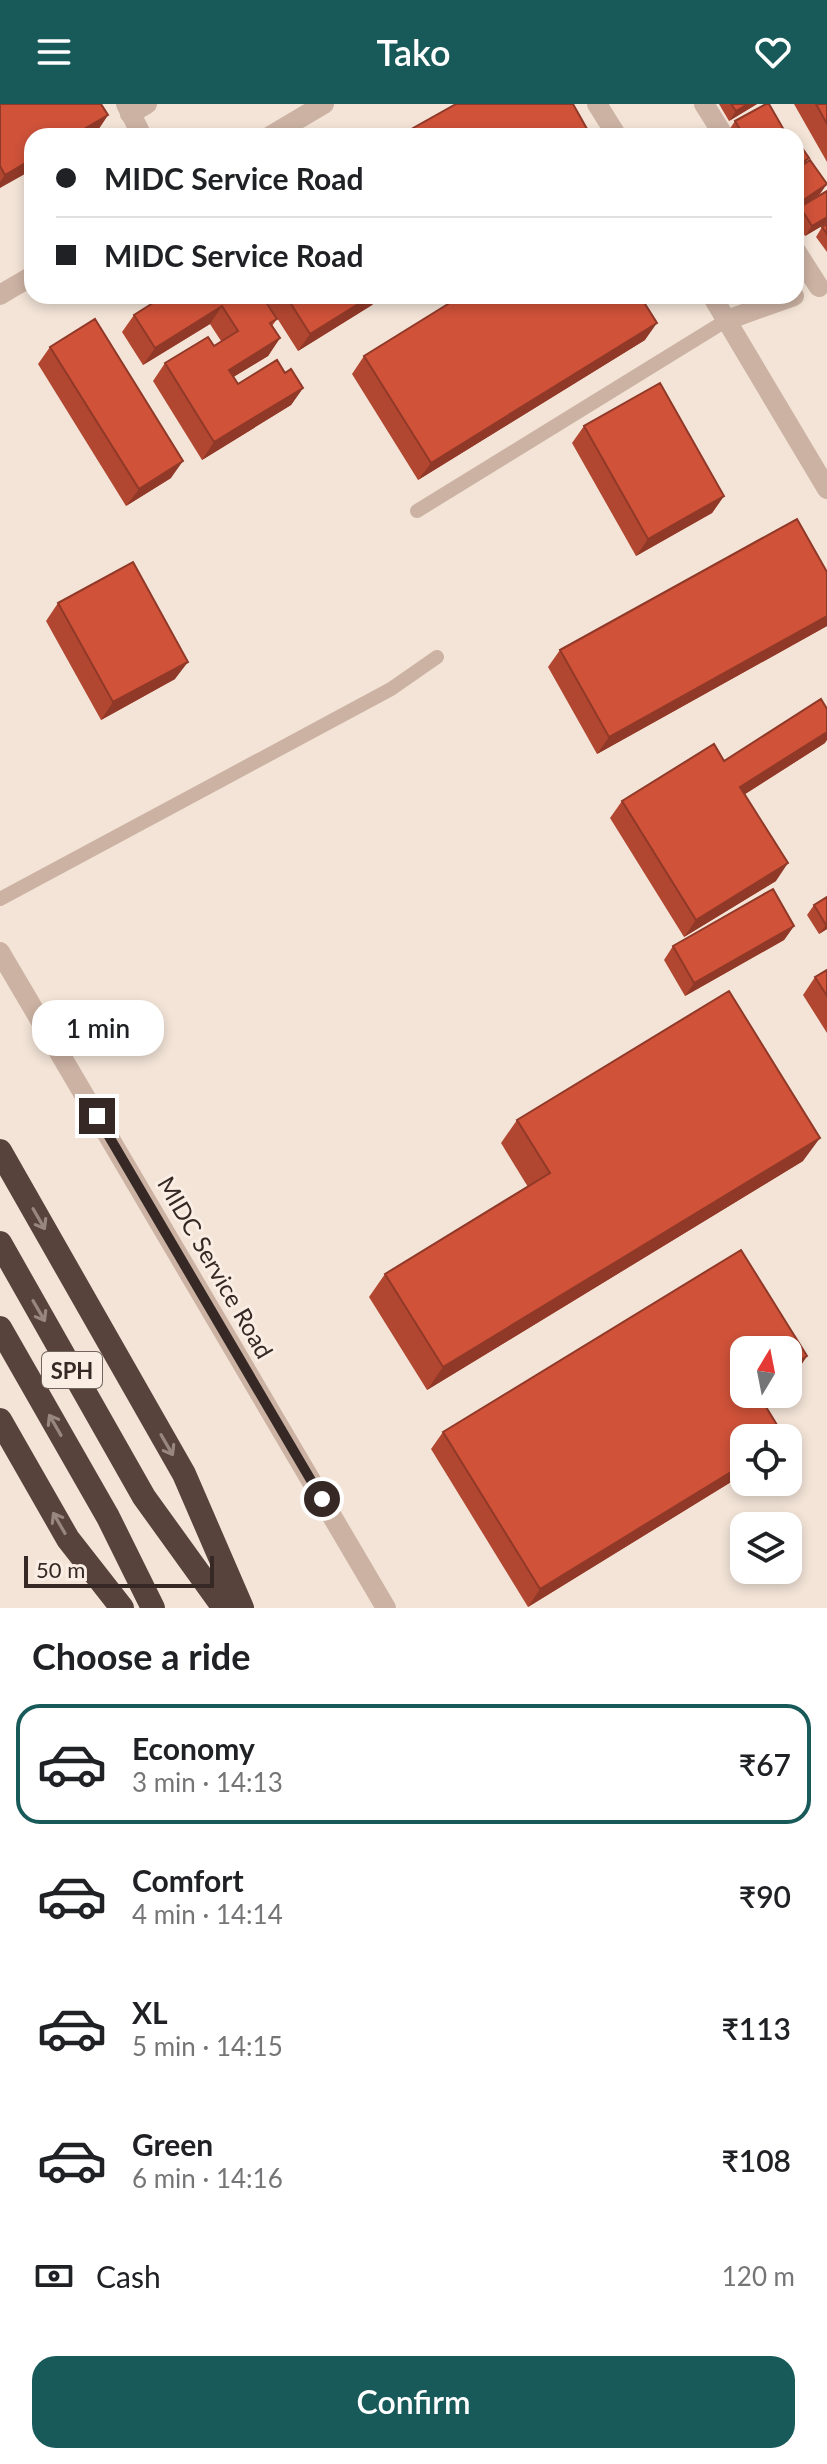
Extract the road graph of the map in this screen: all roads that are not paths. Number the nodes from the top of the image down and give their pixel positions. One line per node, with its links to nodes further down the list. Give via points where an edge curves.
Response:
1 (597, 104): 7 (street)
2 (704, 104): 8 (street)
3 (321, 105): 6 (street)
4 (134, 107): 5 (street)
5 (140, 128)
6 (283, 128)
7 (612, 128)
8 (719, 128)
9 (804, 261): 11 (street)
10 (24, 281): 13 (street)
11 (823, 285): 12 (street)
12 (804, 292)
13 (0, 295)
14 (717, 304): 16 (street)
15 (772, 304): 16 (street)
16 (727, 320): 17 (street); 18 (lane)
17 (827, 489)
18 (417, 511)
19 (437, 657): 20 (lane, via 391,689)
20 (0, 899)
21 (0, 952): 30 (street, MIDC Service Road)
22 (0, 1151): 29 (highway, one-way to 29, via 184,1474)
23 (0, 1243): 28 (highway, SPH, one-way to 28, via 144,1497)
24 (0, 1328): 27 (highway, SPH, one-way to 24, via 108,1517)
25 (0, 1420): 26 (highway, one-way to 25, via 68,1539)
26 (122, 1608)
27 (153, 1608)
28 (224, 1608)
29 (242, 1608)
30 (386, 1608)

